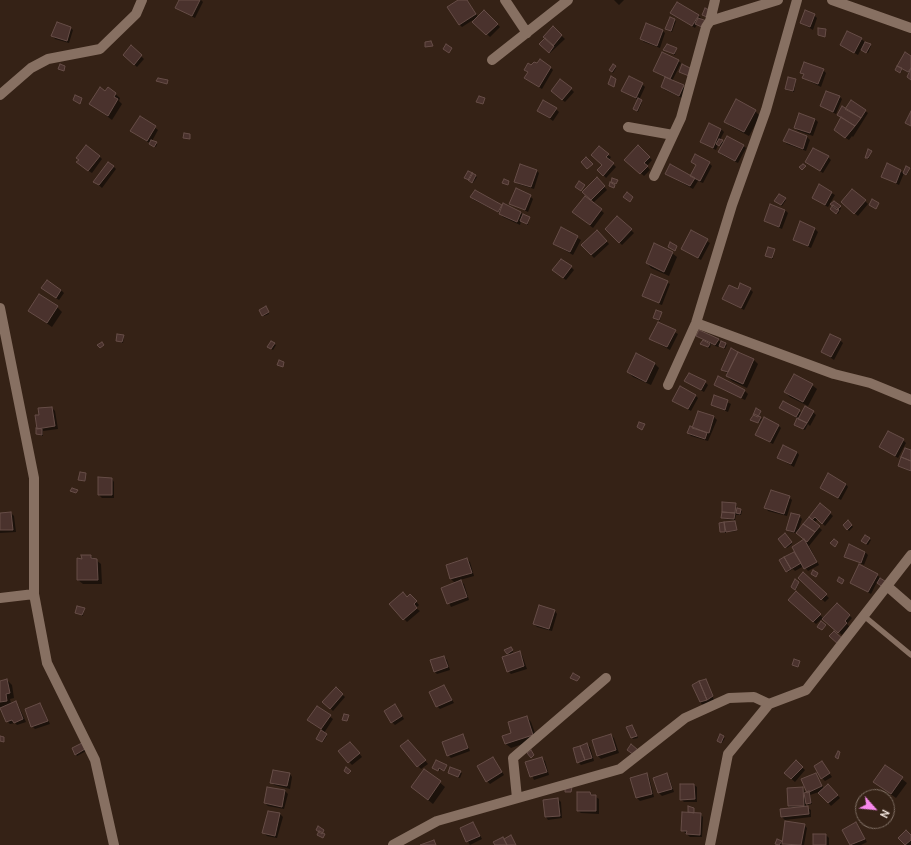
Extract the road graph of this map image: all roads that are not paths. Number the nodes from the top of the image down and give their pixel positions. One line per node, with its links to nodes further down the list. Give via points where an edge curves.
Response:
1 (142, 0): 12 (street, via 136,14 100,49 48,59 31,68)
2 (505, 0): 10 (street)
3 (568, 0): 10 (street)
4 (715, 0): 8 (street)
5 (778, 0): 8 (street)
6 (797, 0): 17 (street, via 766,110 732,205)
7 (832, 0): 9 (street)
8 (710, 21): 14 (street, via 706,26 681,118)
9 (911, 28)
10 (527, 33): 11 (street)
11 (492, 60)
12 (0, 96)
13 (628, 126): 14 (street)
14 (673, 135): 15 (street)
15 (654, 176)
16 (0, 308): 22 (street, via 34,478)
17 (696, 323): 18 (street); 19 (street, via 834,374 870,383)
18 (668, 385)
19 (911, 400)
20 (911, 555): 21 (street)
21 (887, 586): 24 (street); 25 (street)
22 (34, 594): 23 (street); 30 (street, via 47,663 95,760)
23 (0, 598)
24 (911, 607)
25 (864, 616): 26 (lane); 28 (street, via 806,690)
26 (911, 655)
27 (606, 678): 29 (street, via 512,758)
28 (769, 704): 29 (street, via 754,697 729,698 685,718 620,769); 32 (street, via 728,754)
29 (517, 798): 31 (street, via 436,821)
30 (114, 845)
31 (394, 845)
32 (710, 845)

